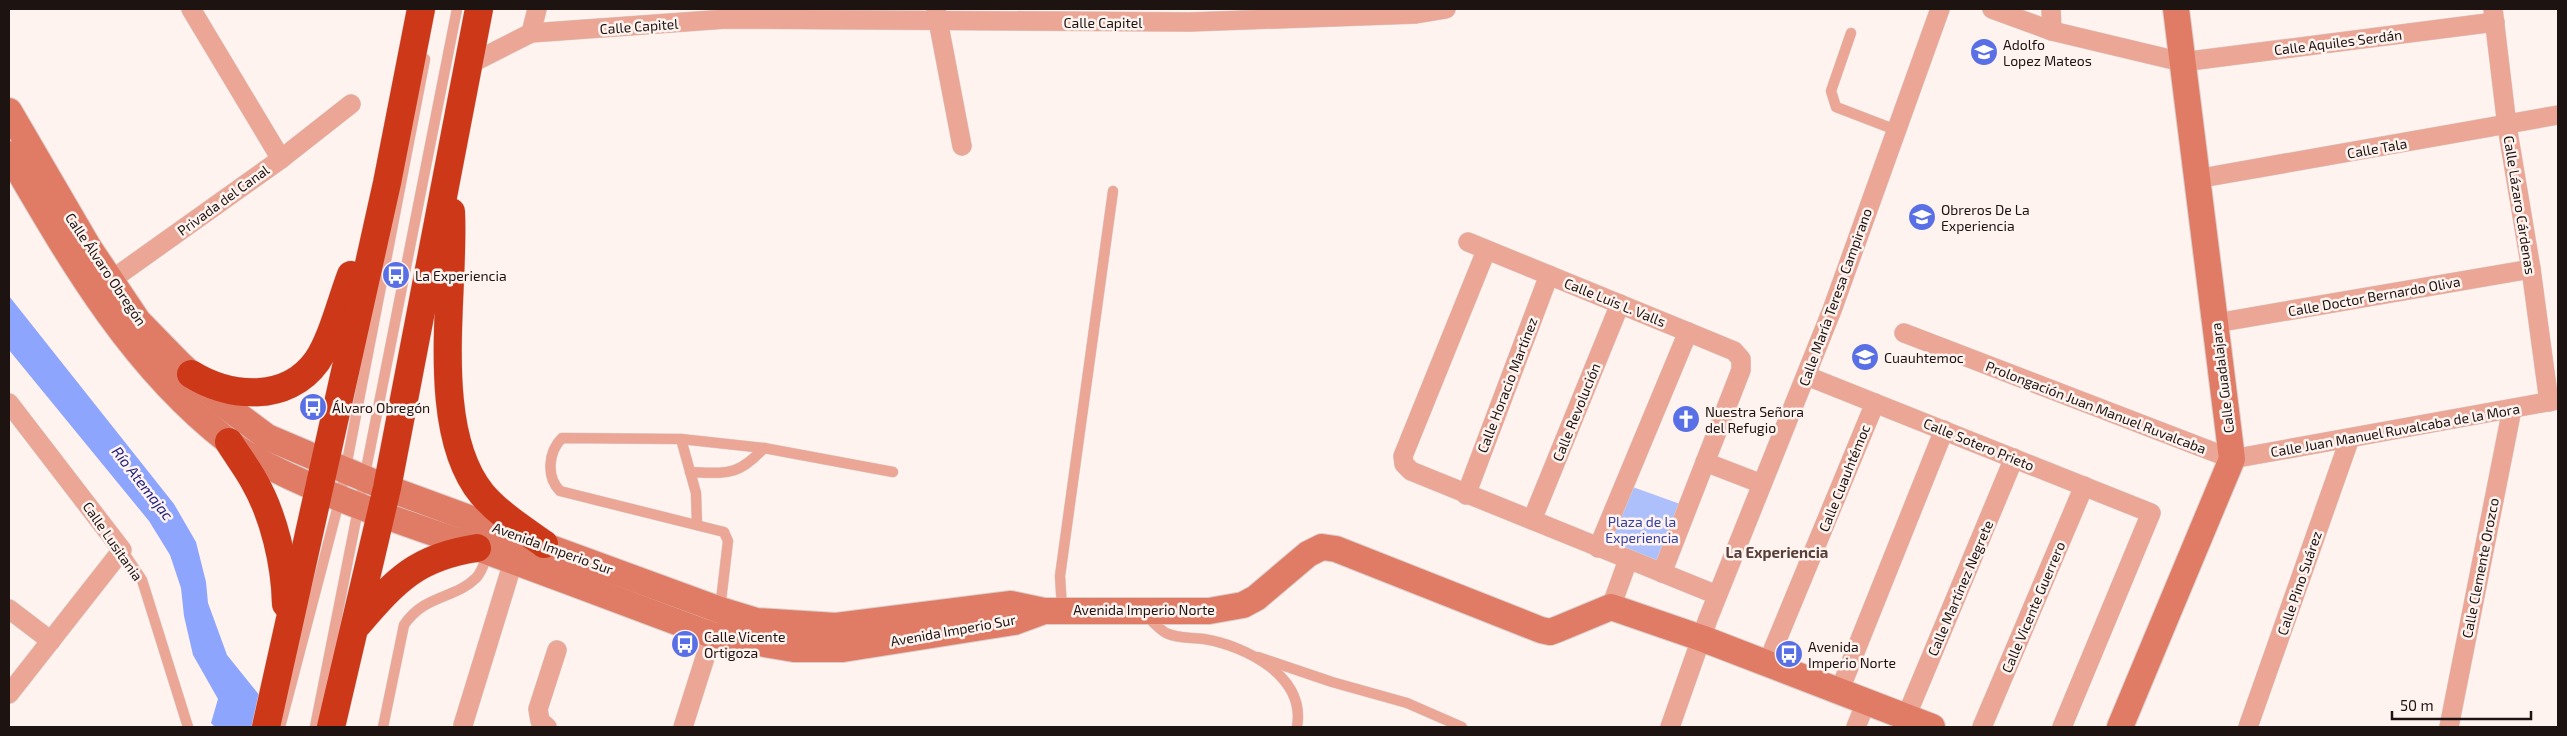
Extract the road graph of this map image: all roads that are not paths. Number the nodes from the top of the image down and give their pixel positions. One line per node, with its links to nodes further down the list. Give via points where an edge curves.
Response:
1 (191, 9): 27 (street)
2 (421, 9): 30 (highway)
3 (457, 9): 57 (lane)
4 (479, 9): 19 (highway)
5 (537, 9): 15 (street)
6 (1446, 9): 12 (street, Calle Capitel, via 1416,14 1190,22)
7 (1940, 9): 24 (street, Calle María Teresa Campirano)
8 (1992, 9): 14 (street)
9 (2051, 9): 14 (street)
10 (2176, 9): 18 (street, Calle Guadalajara)
11 (726, 14): 12 (street, Calle Capitel); 15 (street, Calle Capitel)
12 (937, 15): 25 (street)
13 (2494, 15): 18 (street, Calle Aquiles Serdán); 23 (street, Calle Lázaro Cárdenas)
14 (2052, 31): 18 (street)
15 (532, 33): 19 (street, Calle Capitel)
16 (1851, 33): 24 (lane, via 1831,91 1836,107)
17 (427, 48): 57 (lane)
18 (2182, 62): 29 (street, Calle Guadalajara)
19 (468, 65): 28 (highway)
20 (351, 104): 27 (street, Privada del Canal)
21 (9, 112): 36 (street, Calle Álvaro Obregón)
22 (2558, 115): 23 (street, Calle Tala)
23 (2507, 126): 29 (street, Calle Tala); 34 (street, Calle Lázaro Cárdenas)
24 (1896, 130): 42 (street, Calle María Teresa Campirano)
25 (962, 146)
26 (9, 154): 36 (street, Calle Álvaro Obregón)
27 (281, 159): 36 (street, Privada del Canal)
28 (447, 172): 57 (highway); 64 (highway, via 452,231 448,379 458,446 468,472 483,494)
29 (2196, 179): 38 (street, Calle Guadalajara)
30 (387, 183): 41 (highway, via 322,352 309,370 281,388 259,393 223,389); 57 (highway)
31 (1113, 191): 75 (lane)
32 (1468, 242): 33 (street, Calle Luis L. Valls)
33 (1486, 251): 35 (street, Calle Luis L. Valls); 60 (street, via 1403,456 1410,471)
34 (2531, 269): 38 (street, Calle Doctor Bernardo Oliva); 43 (street, Calle Lázaro Cárdenas)
35 (1549, 275): 37 (street, Calle Luis L. Valls); 60 (street, Calle Horacio Martínez)
36 (102, 287): 41 (street, Calle Álvaro Obregón); 50 (street, Calle Álvaro Obregón, via 134,351 175,394)
37 (1620, 304): 39 (street, Calle Luis L. Valls); 62 (street, Calle Revolución)
38 (2216, 323): 53 (street, Calle Guadalajara)
39 (1688, 332): 54 (street, Calle Luis L. Valls, via 1734,352 1741,359 1741,370); 65 (street)
40 (1904, 333): 53 (street, Prolongación Juan Manuel Ruvalcaba)
41 (191, 374): 57 (street, Calle Álvaro Obregón, via 223,404 267,437)
42 (1807, 376): 45 (street, Calle Sotero Prieto); 58 (street, Calle María Teresa Campirano)
43 (2553, 401): 46 (street, Calle Juan Manuel Ruvalcaba de la Mora)
44 (9, 403): 66 (street, Calle Lusitania)
45 (1876, 403): 47 (street, Calle Sotero Prieto); 84 (street, Calle Cuauhtémoc)
46 (2512, 409): 48 (street, Calle Juan Manuel Ruvalcaba de la Mora); 108 (street, Calle Clemente Orozco)
47 (1944, 430): 52 (street, Calle Sotero Prieto); 85 (street)
48 (2350, 438): 53 (street, Calle Juan Manuel Ruvalcaba de la Mora); 107 (street, Calle Pino Suárez)
49 (681, 439): 51 (lane); 55 (lane); 63 (lane, via 562,438 553,448 550,474 556,486 567,494)
50 (229, 442): 61 (street, Calle Álvaro Obregón, via 252,458); 78 (highway, via 254,481 272,525 283,573)
51 (764, 448): 55 (lane, via 749,465 730,473); 56 (lane)
52 (2014, 458): 59 (street, Calle Sotero Prieto); 89 (street, Calle Martínez Negrete)
53 (2232, 459): 106 (street, Calle Guadalajara)
54 (1705, 462): 58 (street); 70 (street)
55 (690, 472): 63 (lane, via 696,493)
56 (893, 472)
57 (355, 475): 61 (highway); 61 (highway); 64 (street, Avenida Imperio Sur)
58 (1762, 484): 71 (street, Calle María Teresa Campirano)
59 (2084, 486): 104 (street, Calle Vicente Guerrero); 105 (street, Calle Sotero Prieto, via 2151,513)
60 (1466, 495): 62 (street)
61 (349, 502): 67 (street, Avenida Imperio Sur); 77 (highway); 78 (highway); 87 (lane); 94 (lane)
62 (1532, 520): 65 (street)
63 (697, 525): 74 (lane, via 721,531 728,538)
64 (544, 544): 74 (street, Avenida Imperio Sur)
65 (1598, 548): 68 (street)
66 (122, 550): 81 (street); 91 (lane, Calle Lusitania, via 142,580)
67 (483, 550): 69 (street, Avenida Imperio Sur); 77 (highway, via 442,556 410,571 382,595); 96 (lane, via 477,578 421,606 404,625)
68 (1628, 560): 70 (street); 72 (street)
69 (513, 562): 79 (street, Avenida Imperio Sur); 90 (street)
70 (1662, 573): 71 (street)
71 (1717, 595): 80 (street, Calle María Teresa Campirano)
72 (1611, 607): 76 (street, Avenida Imperio Norte, via 1550,632 1336,549 1322,548 1308,554 1256,598 1243,604 1209,611); 80 (street)
73 (9, 609): 81 (street)
74 (720, 610): 75 (street, Avenida Imperio Sur, via 756,621 836,626 1011,604); 79 (street)
75 (1053, 610): 76 (street, Avenida Imperio Norte); 79 (street, Avenida Imperio Sur, via 1014,622 843,648 794,649)
76 (1142, 612): 83 (lane, via 1165,632 1229,644)
77 (354, 629): 95 (highway)
78 (287, 634): 87 (highway)
79 (712, 635): 98 (street)
80 (1701, 638): 84 (street); 101 (street, Calle María Teresa Campirano)
81 (51, 641): 86 (street)
82 (557, 650): 97 (street, via 538,709 540,722)
83 (1258, 657): 99 (lane, via 1294,693 1299,719); 100 (lane, via 1407,703)
84 (1767, 664): 85 (street)
85 (1839, 692): 88 (street)
86 (9, 694)
87 (280, 696): 92 (highway); 93 (lane)
88 (1866, 702): 89 (street); 102 (street)
89 (1906, 717): 103 (street)
90 (463, 725)
91 (188, 727)
92 (266, 727)
93 (280, 727)
94 (315, 727)
95 (331, 727)
96 (384, 727)
97 (547, 727)
98 (683, 727)
99 (1297, 727)
100 (1462, 727)
101 (1670, 727)
102 (1856, 727)
103 (1932, 727)
104 (1982, 727)
105 (2062, 727)
106 (2123, 727)
107 (2248, 727)
108 (2449, 727)

